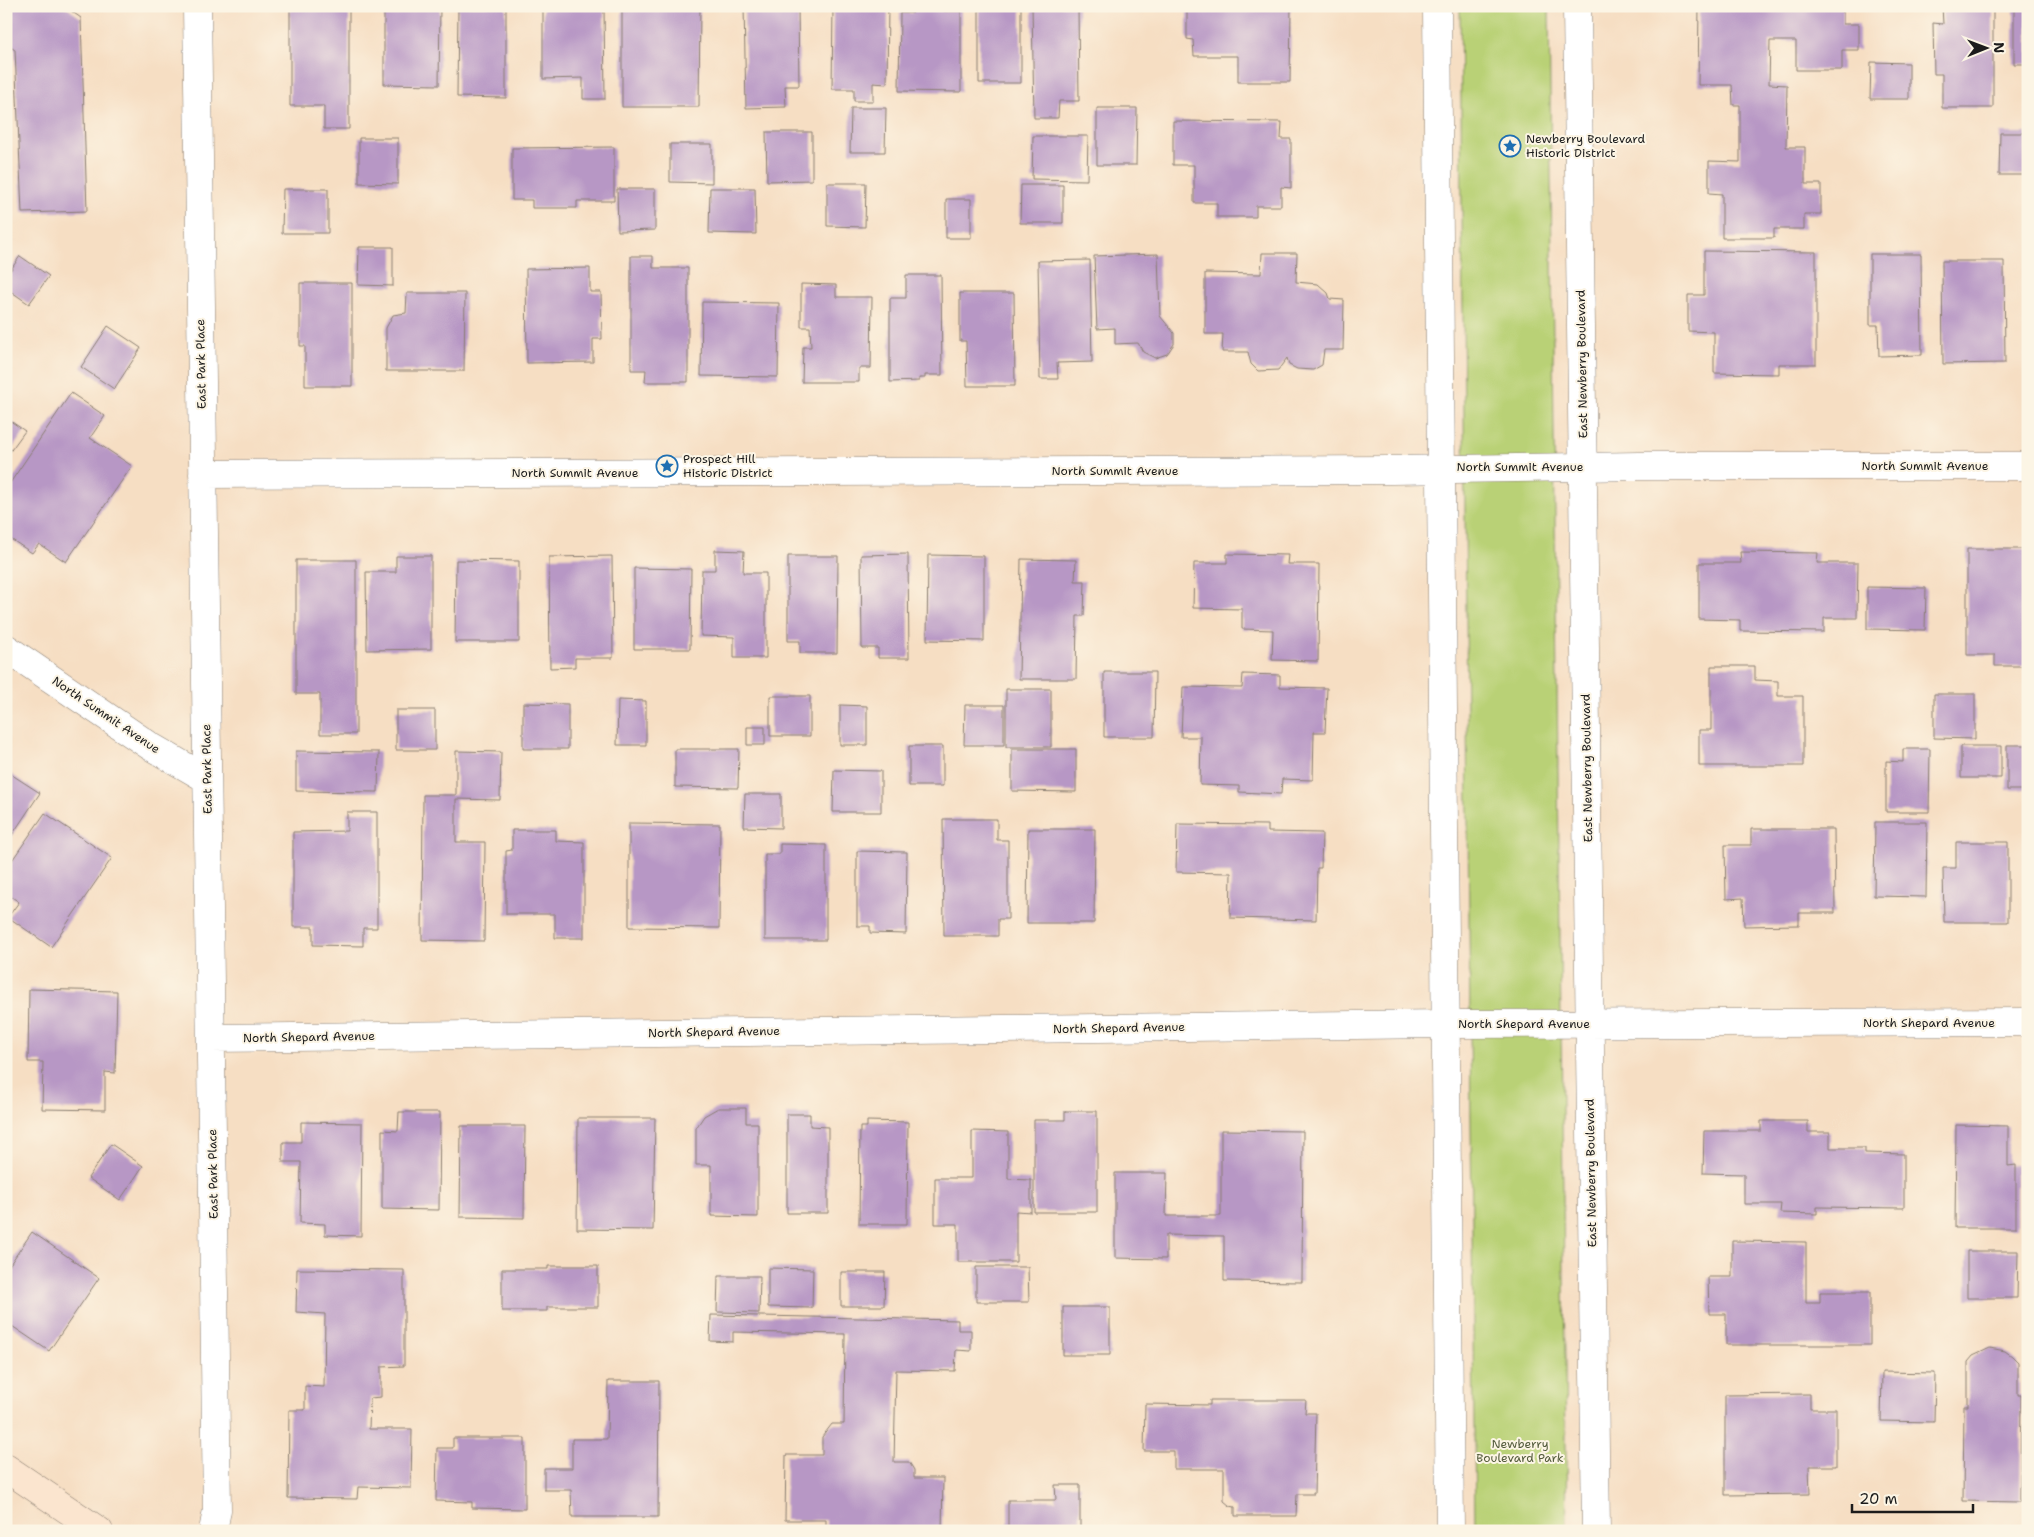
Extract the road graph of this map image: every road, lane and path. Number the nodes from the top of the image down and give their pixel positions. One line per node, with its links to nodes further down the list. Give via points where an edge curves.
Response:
1 (196, 6): 7 (street, East Park Place)
2 (1437, 6): 6 (street)
3 (1577, 6): 5 (street, East Newberry Boulevard)
4 (2028, 466): 5 (street, North Summit Avenue)
5 (1583, 467): 6 (street, North Summit Avenue); 12 (street, East Newberry Boulevard)
6 (1441, 468): 7 (street, North Summit Avenue); 11 (street)
7 (203, 474): 9 (street, East Park Place)
8 (6, 648): 9 (street, North Summit Avenue, via 150,746)
9 (207, 779): 13 (street, East Park Place)
10 (2028, 1022): 12 (street, North Shepard Avenue)
11 (1446, 1024): 12 (street, North Shepard Avenue); 13 (street, North Shepard Avenue); 17 (street)
12 (1590, 1024): 18 (street, East Newberry Boulevard)
13 (211, 1038): 16 (street, East Park Place, via 217,1510)
14 (6, 1468): 15 (main road)
15 (98, 1531)
16 (213, 1531)
17 (1450, 1531)
18 (1596, 1531)

